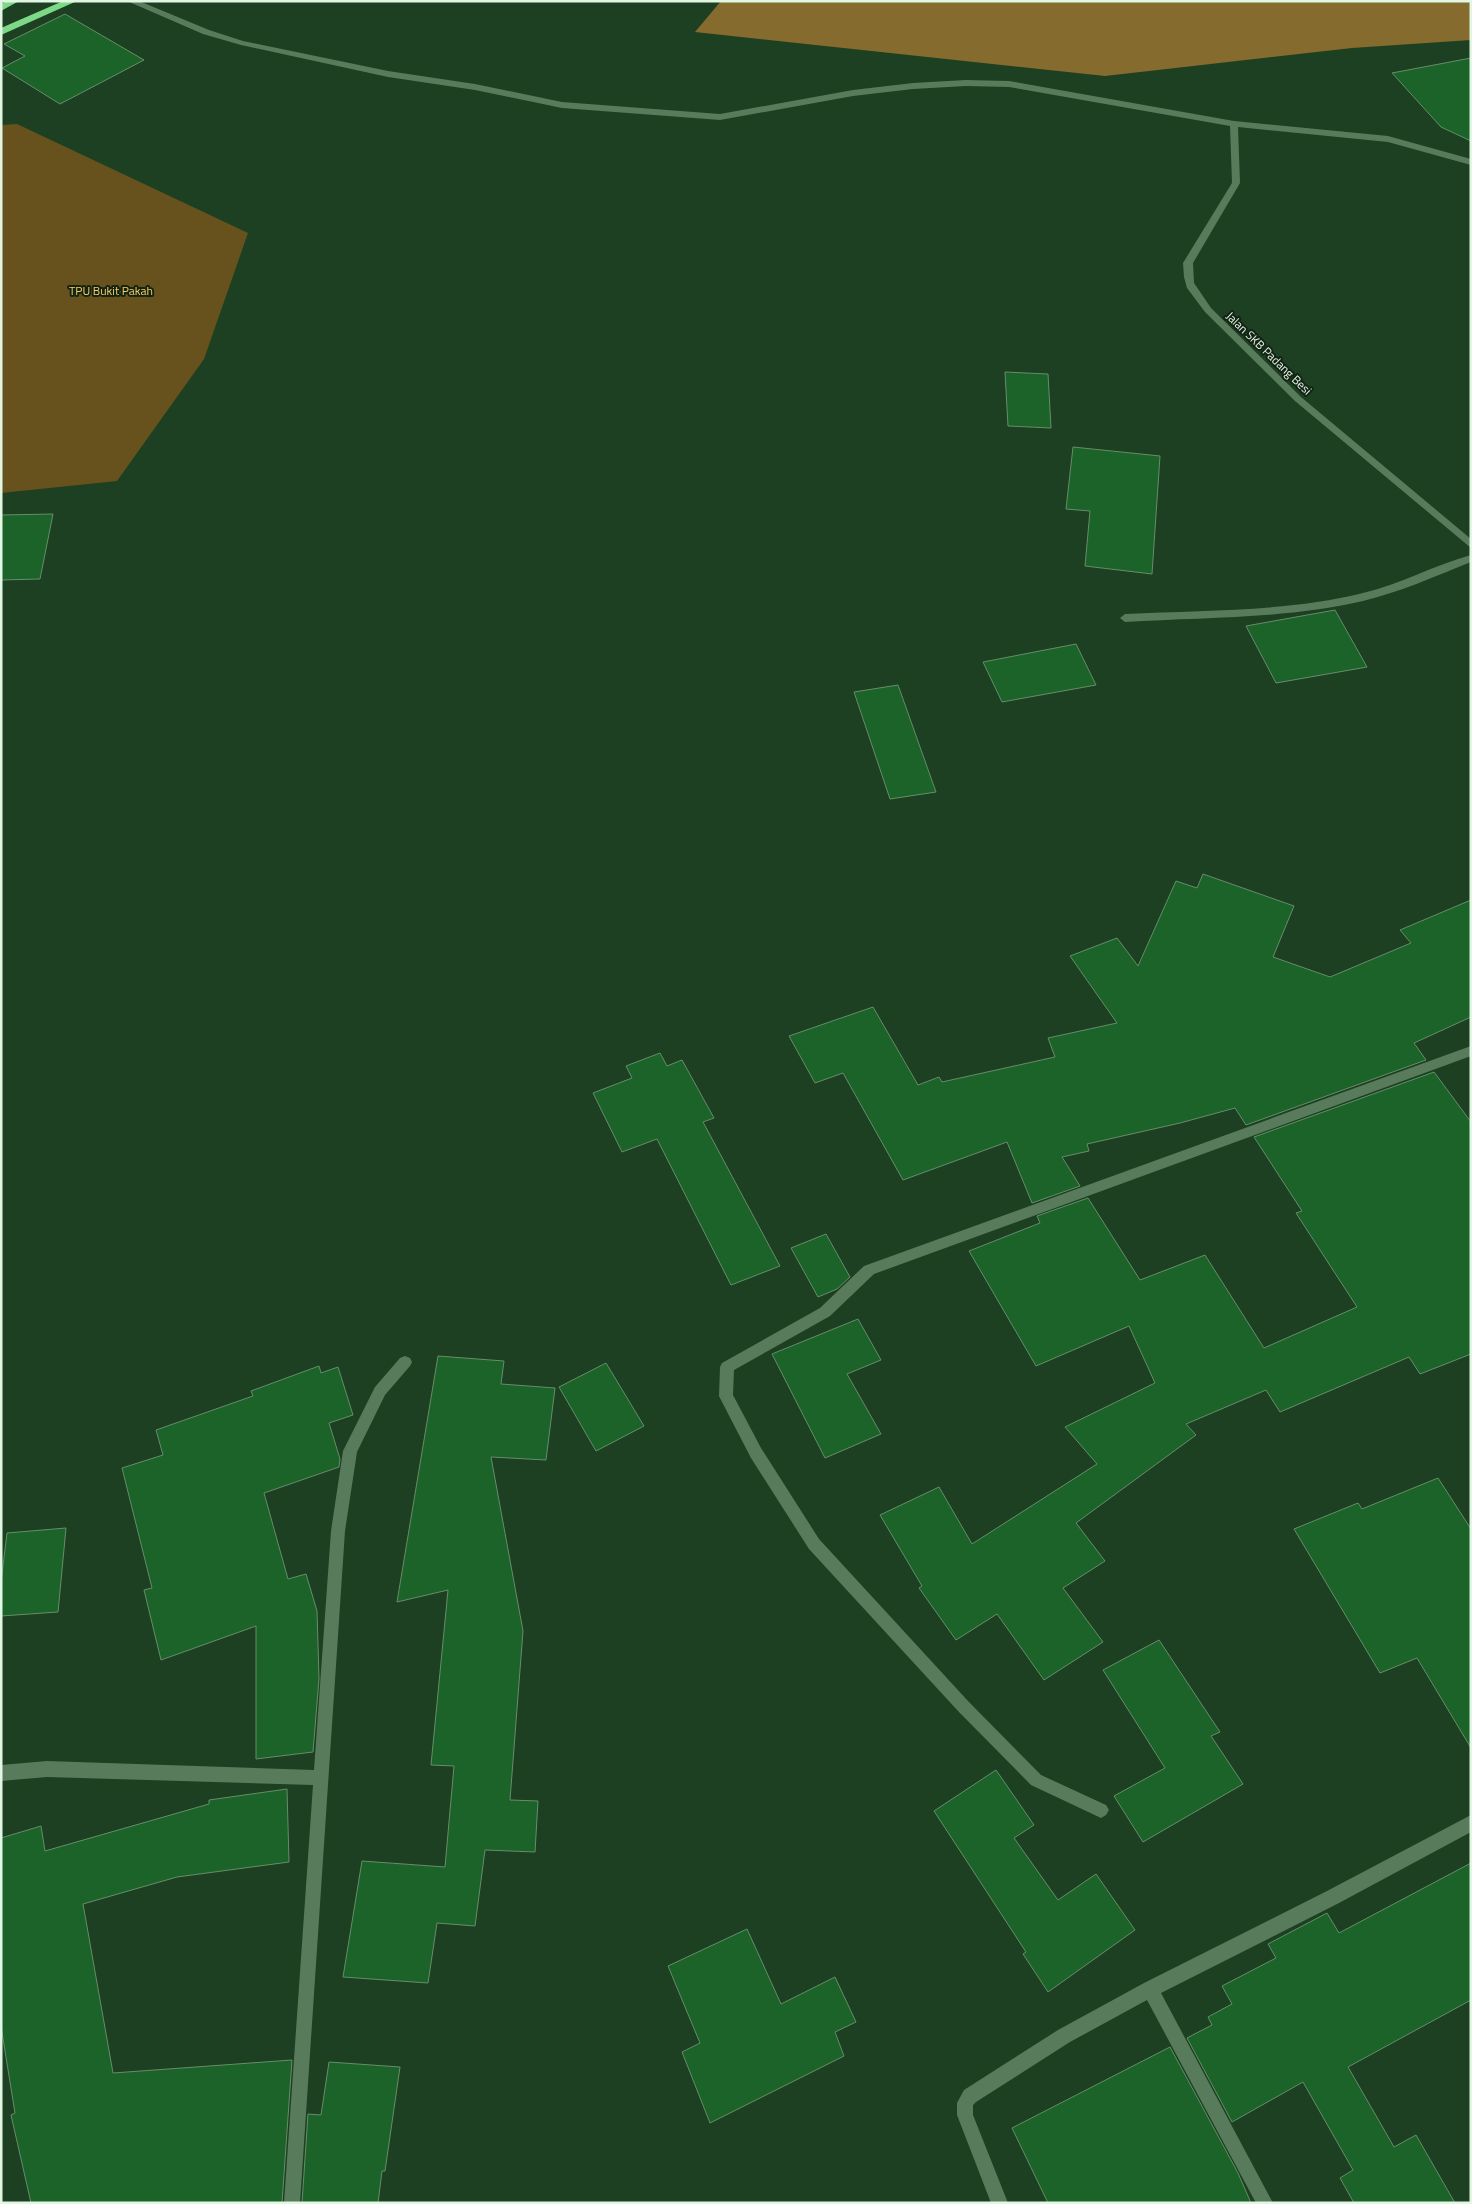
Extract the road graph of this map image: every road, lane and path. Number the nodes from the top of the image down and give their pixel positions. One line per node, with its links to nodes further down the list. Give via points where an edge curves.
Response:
1 (14, 1): 4 (highway)
2 (72, 1): 5 (highway)
3 (131, 1): 6 (street, via 192,27 241,43 388,74 562,105 720,117 912,86 1009,84)
4 (1, 8)
5 (1, 32)
6 (1234, 124): 7 (street, via 1388,139); 8 (street, Jalan SKB Padang Besi, via 1236,183 1188,262 1186,278 1195,294 1298,399)
7 (1471, 162)
8 (1471, 545)
9 (1471, 558): 10 (street, via 1365,597 1327,604)
10 (1125, 618)
11 (1471, 1051): 15 (street, via 869,1270 825,1312 727,1367 726,1396 756,1453 814,1544 962,1706 1036,1780)
12 (405, 1362): 14 (street, via 380,1391 350,1451 338,1531)
13 (1, 1773): 14 (street, via 47,1769)
14 (320, 1778): 18 (street)
15 (1101, 1810)
16 (1471, 1822): 17 (street, via 1333,1897)
17 (1150, 1989): 19 (street, via 1064,2036 970,2096 965,2103 965,2115); 20 (street)
18 (292, 2203)
19 (1000, 2203)
20 (1265, 2203)

